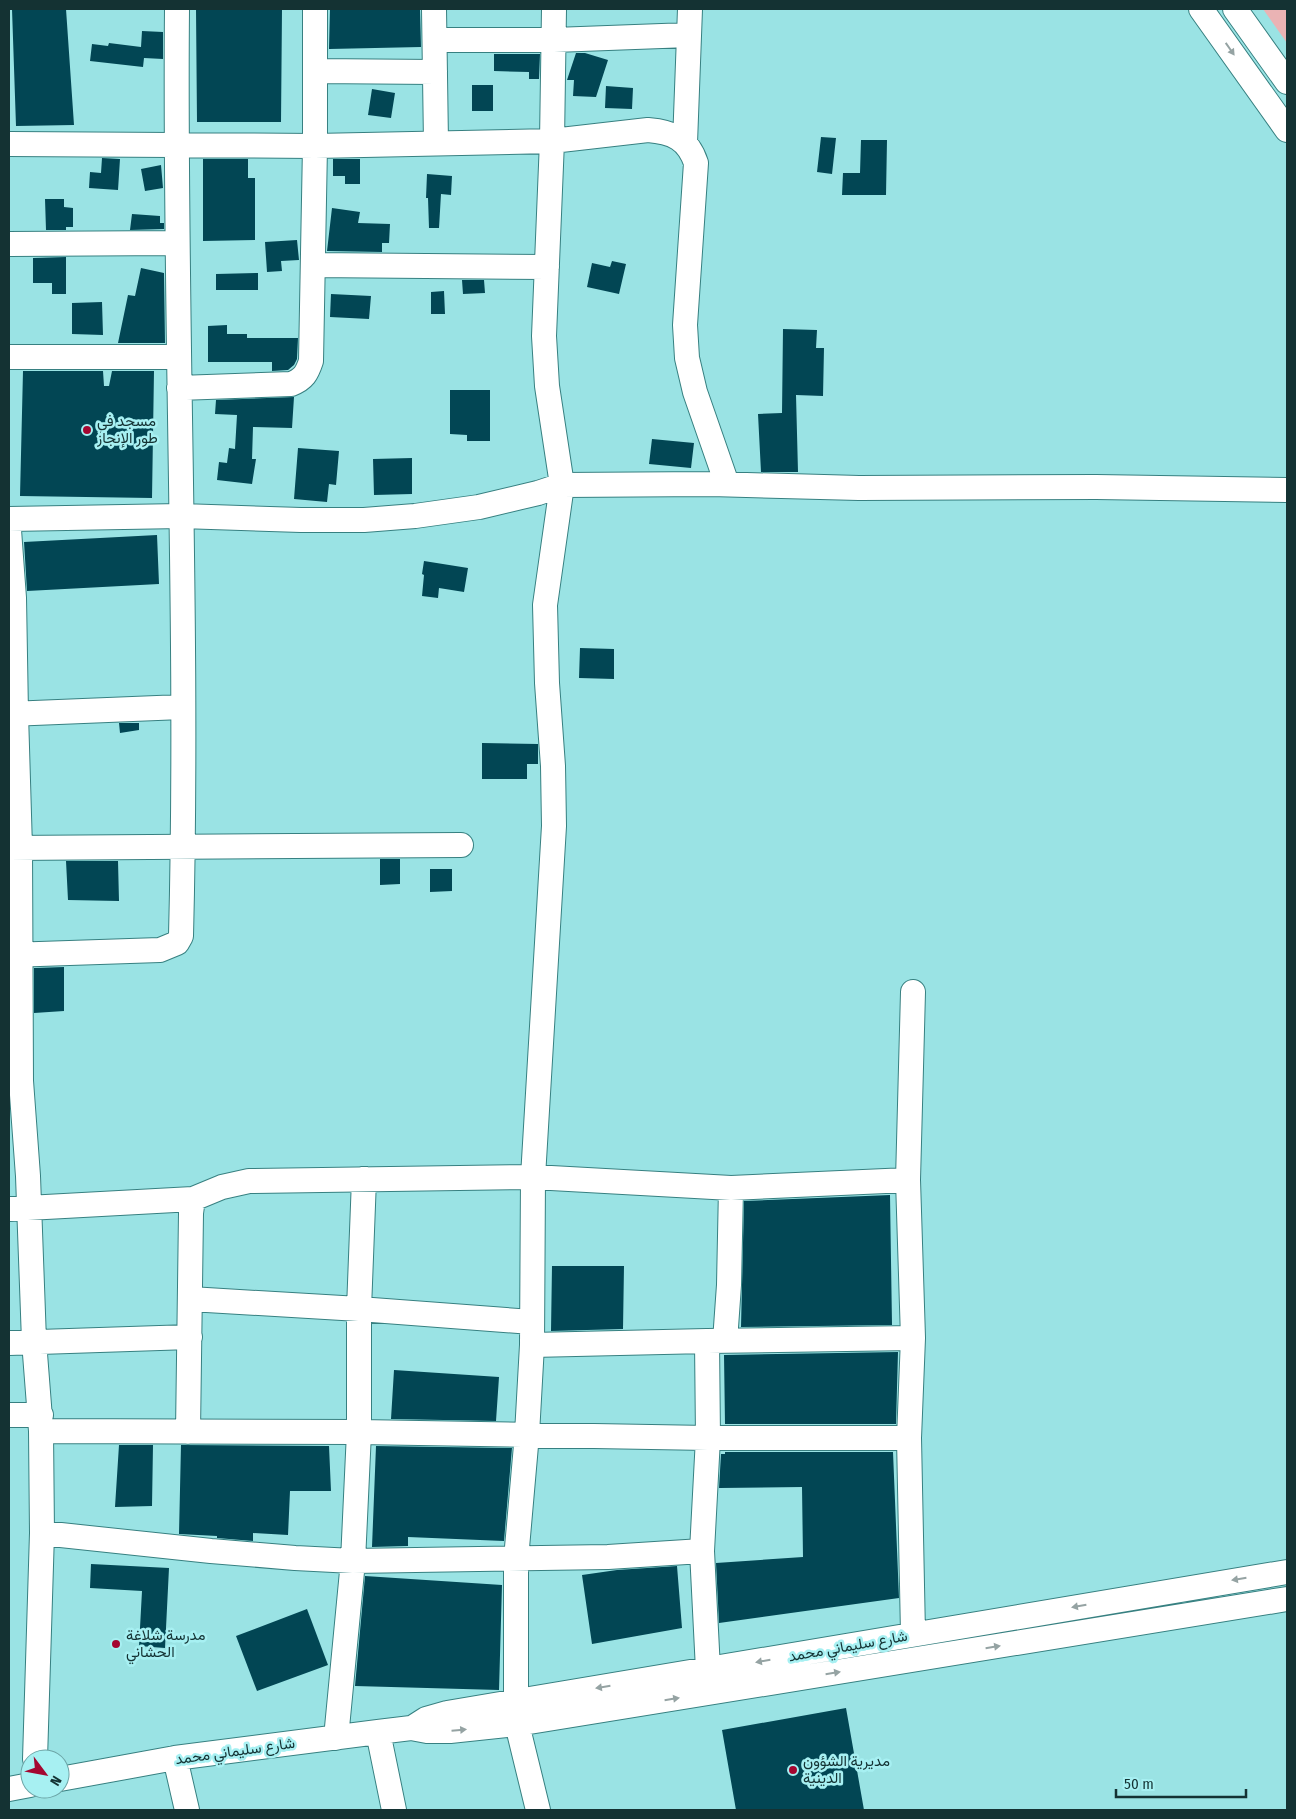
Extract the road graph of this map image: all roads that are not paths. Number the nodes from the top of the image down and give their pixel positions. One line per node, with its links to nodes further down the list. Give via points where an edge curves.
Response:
1 (177, 9): 19 (street)
2 (315, 9): 11 (street)
3 (434, 9): 9 (street)
4 (554, 9): 10 (street)
5 (690, 9): 8 (street)
6 (1201, 9): 14 (street, one-way to 14)
7 (1235, 9): 13 (street)
8 (689, 35): 10 (street); 17 (street)
9 (435, 40): 10 (street); 12 (street)
10 (554, 40): 15 (street)
11 (315, 71): 12 (street); 20 (street)
12 (435, 72): 16 (street)
13 (1287, 82)
14 (1287, 130)
15 (552, 141): 16 (street); 17 (street, via 648,130 674,134); 24 (street)
16 (436, 143): 20 (street)
17 (685, 143): 28 (street, via 696,163 685,325 687,358 695,392)
18 (9, 144): 19 (street)
19 (175, 146): 20 (street); 21 (street)
20 (315, 146): 23 (street)
21 (177, 243): 22 (street); 26 (street)
22 (9, 244)
23 (313, 265): 24 (street); 27 (street, via 312,360 301,380 291,384)
24 (547, 267): 29 (street, via 546,386)
25 (9, 357): 26 (street)
26 (179, 357): 27 (street)
27 (179, 388): 31 (street)
28 (727, 484): 29 (street); 30 (street, via 859,488)
29 (562, 485): 31 (street, via 508,501 415,516 301,520); 43 (street, via 545,605 554,826)
30 (1287, 490)
31 (181, 516): 32 (street); 35 (street)
32 (9, 519)
33 (9, 530): 34 (street)
34 (12, 598): 36 (street)
35 (182, 707): 36 (street); 38 (street)
36 (12, 714): 39 (street)
37 (461, 845): 38 (street)
38 (183, 846): 39 (street); 40 (street, via 181,936 177,943 160,950)
39 (15, 848): 40 (street)
40 (15, 954): 42 (street)
41 (913, 992): 45 (street)
42 (15, 1081): 48 (street)
43 (533, 1177): 44 (street); 46 (street); 51 (street)
44 (364, 1179): 47 (street, via 249,1181 222,1187); 50 (street)
45 (908, 1180): 46 (street); 53 (street)
46 (731, 1188): 55 (street, via 729,1285)
47 (193, 1199): 48 (street); 49 (street, via 190,1213)
48 (19, 1209): 54 (street)
49 (190, 1299): 50 (street); 52 (street)
50 (359, 1309): 51 (street); 60 (street)
51 (532, 1334): 55 (street); 61 (street)
52 (190, 1337): 54 (street); 59 (street)
53 (913, 1338): 55 (street); 63 (street)
54 (34, 1341): 56 (street); 58 (street)
55 (716, 1341): 62 (street)
56 (9, 1343)
57 (9, 1415): 58 (street)
58 (41, 1423): 59 (street); 64 (street)
59 (188, 1432): 60 (street)
60 (359, 1432): 61 (street); 67 (street)
61 (527, 1434): 62 (street); 66 (street)
62 (708, 1438): 63 (street); 65 (street)
63 (909, 1438): 70 (street)
64 (42, 1533): 67 (street, via 210,1551); 77 (street)
65 (702, 1551): 66 (street); 71 (street)
66 (516, 1559): 67 (street); 72 (street)
67 (353, 1560): 76 (street)
68 (1287, 1572): 70 (street, شارع سليماني محمد, one-way to 70)
69 (1287, 1599): 73 (street, شارع سليماني محمد, one-way to 69)
70 (913, 1634): 71 (street, شارع سليماني محمد, one-way to 71)
71 (708, 1670): 72 (street, شارع سليماني محمد, one-way to 72)
72 (516, 1701): 74 (street, شارع سليماني محمد, via 437,1716)
73 (517, 1724): 74 (street, شارع سليماني محمد, one-way to 73, via 450,1731); 82 (street)
74 (411, 1728): 75 (street, شارع سليماني محمد)
75 (378, 1732): 76 (street, شارع سليماني محمد); 81 (street)
76 (336, 1738): 78 (street, شارع سليماني محمد)
77 (35, 1749)
78 (175, 1758): 79 (street, شارع سليماني محمد); 80 (street)
79 (70, 1777)
80 (187, 1810)
81 (394, 1810)
82 (538, 1810)

